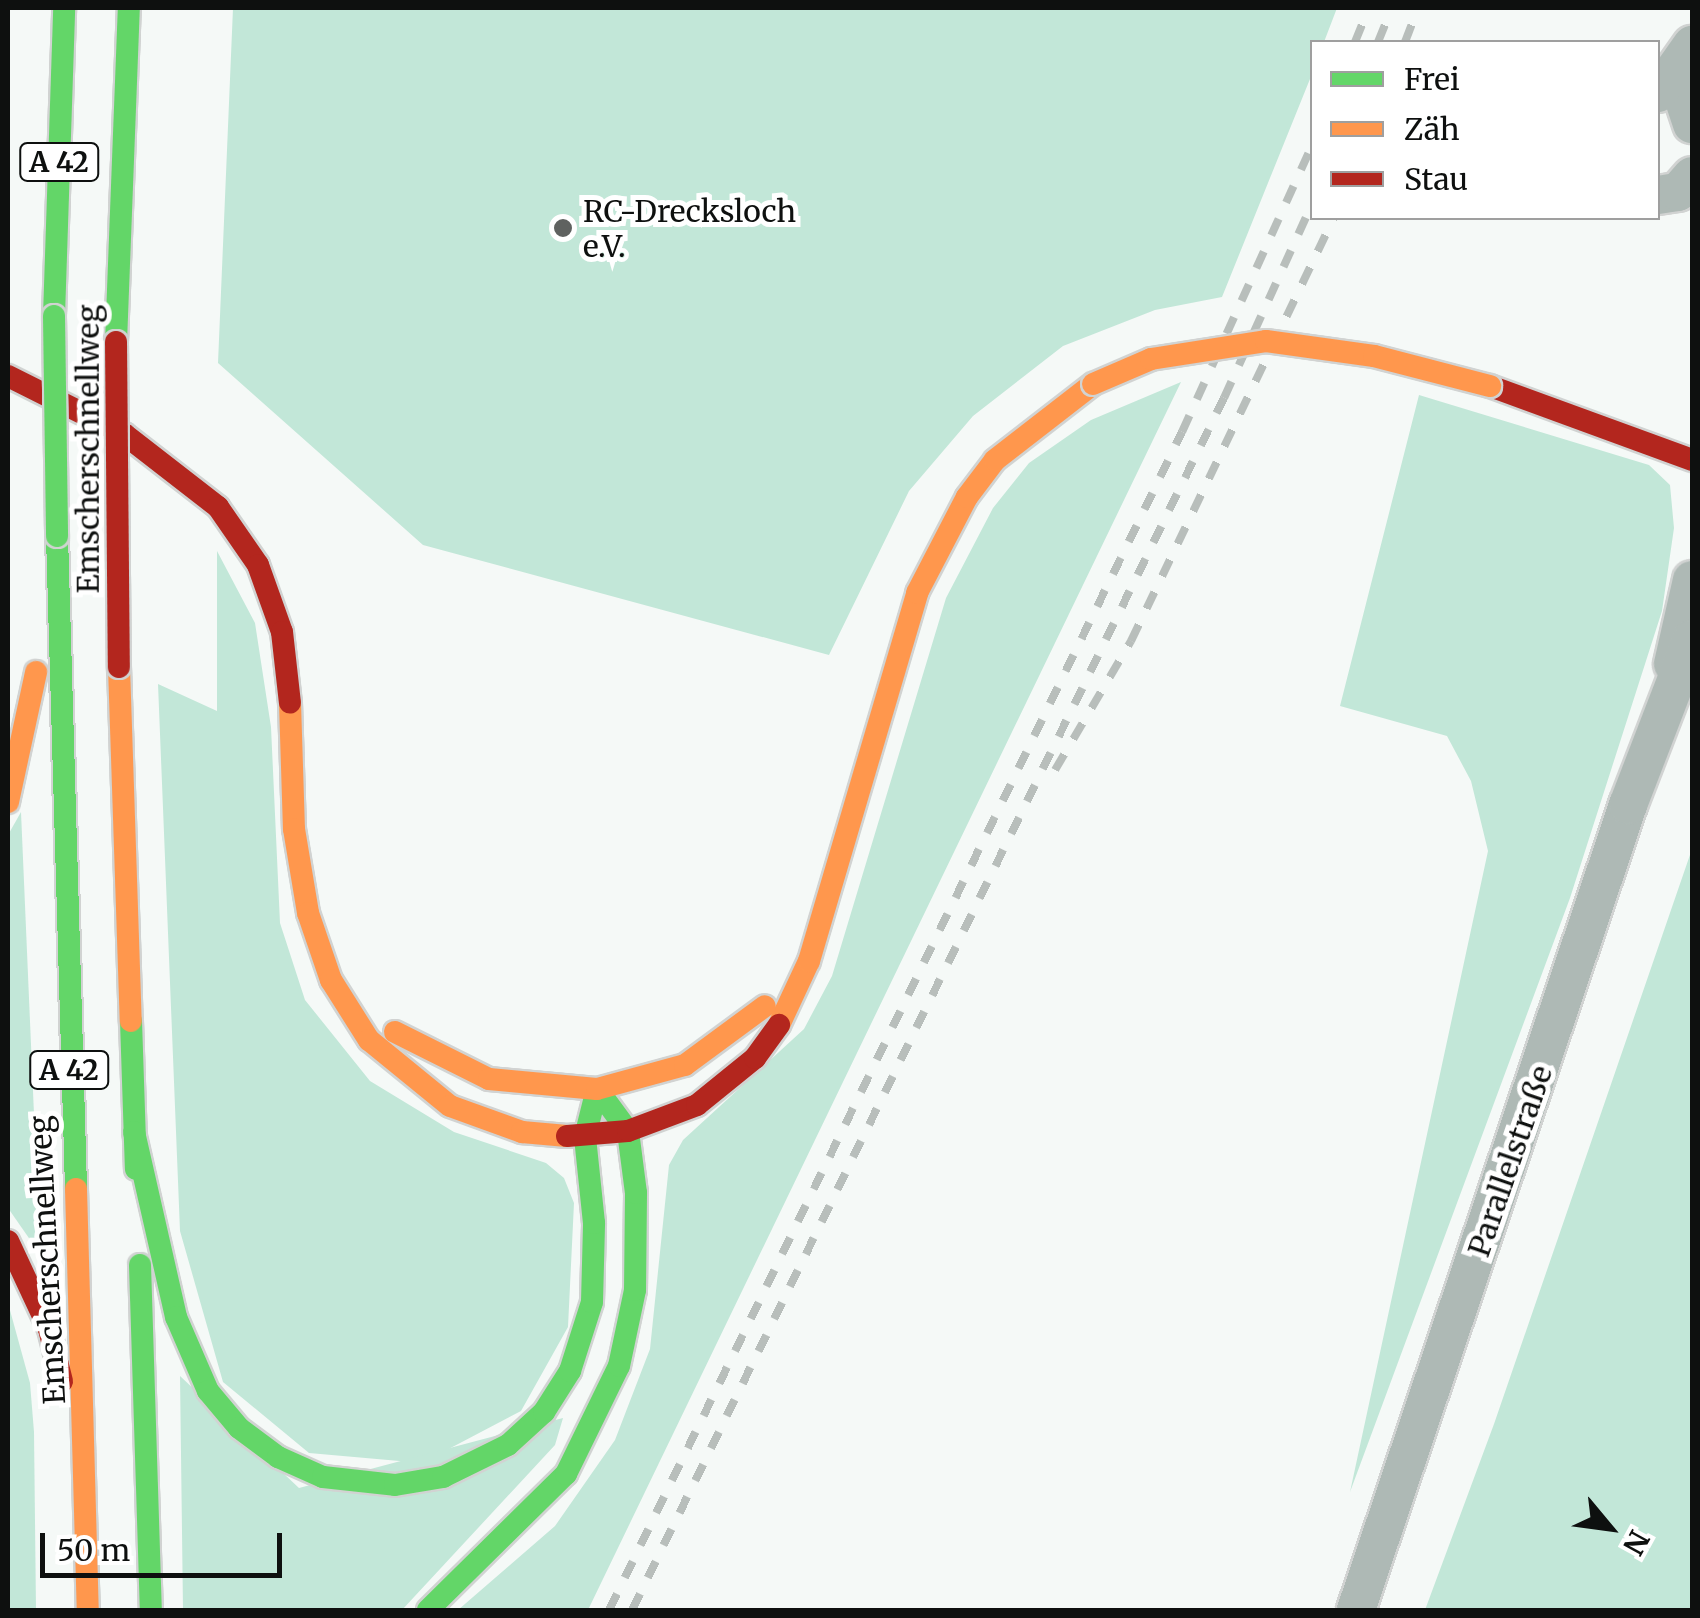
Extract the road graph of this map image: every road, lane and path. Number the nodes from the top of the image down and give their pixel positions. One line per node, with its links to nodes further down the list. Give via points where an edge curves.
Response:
1 (64, 8): 12 (main road, Emscherschnellweg / A 42, bridge)
2 (129, 8): 20 (main road, Emscherschnellweg / A 42, bridge, via 116,342)
3 (1675, 70): 4 (street)
4 (1692, 124)
5 (1692, 176): 6 (street, via 1678,192)
6 (1660, 195)
7 (8, 376): 17 (main road, via 124,434 188,478 218,507 258,565 282,632 294,829)
8 (1490, 386): 9 (main road, via 1543,385); 10 (main road); 16 (main road, bridge, via 1374,356 1266,342 1151,359 1093,384 995,460 916,593)
9 (1599, 399)
10 (1692, 460)
11 (1692, 580): 14 (street, Parallelstraße)
12 (52, 636): 15 (main road); 23 (main road, Emscherschnellweg / A 42)
13 (1692, 639): 14 (street, Parallelstraße)
14 (1662, 710): 27 (street, Parallelstraße)
15 (8, 802)
16 (815, 924): 18 (main road, via 781,987 730,1038 668,1073); 19 (main road, via 796,996 755,1058 697,1105)
17 (319, 947): 18 (main road, via 364,1005 438,1058 524,1087); 21 (main road, via 369,1040 420,1088 481,1120 522,1132)
18 (597, 1089): 19 (main road); 21 (main road)
19 (628, 1131): 21 (main road); 26 (main road, via 635,1290 606,1403 544,1500)
20 (134, 1132): 21 (main road, via 176,1317 208,1391 239,1428 289,1462 346,1482 395,1485 466,1469 508,1445 544,1412 570,1371 588,1326 594,1278); 25 (main road, Emscherschnellweg / A 42)
21 (585, 1136)
22 (8, 1240): 23 (main road, via 49,1329)
23 (90, 1498): 24 (main road, Emscherschnellweg / A 42)
24 (88, 1610)
25 (151, 1610)
26 (428, 1610)
27 (1356, 1610)

